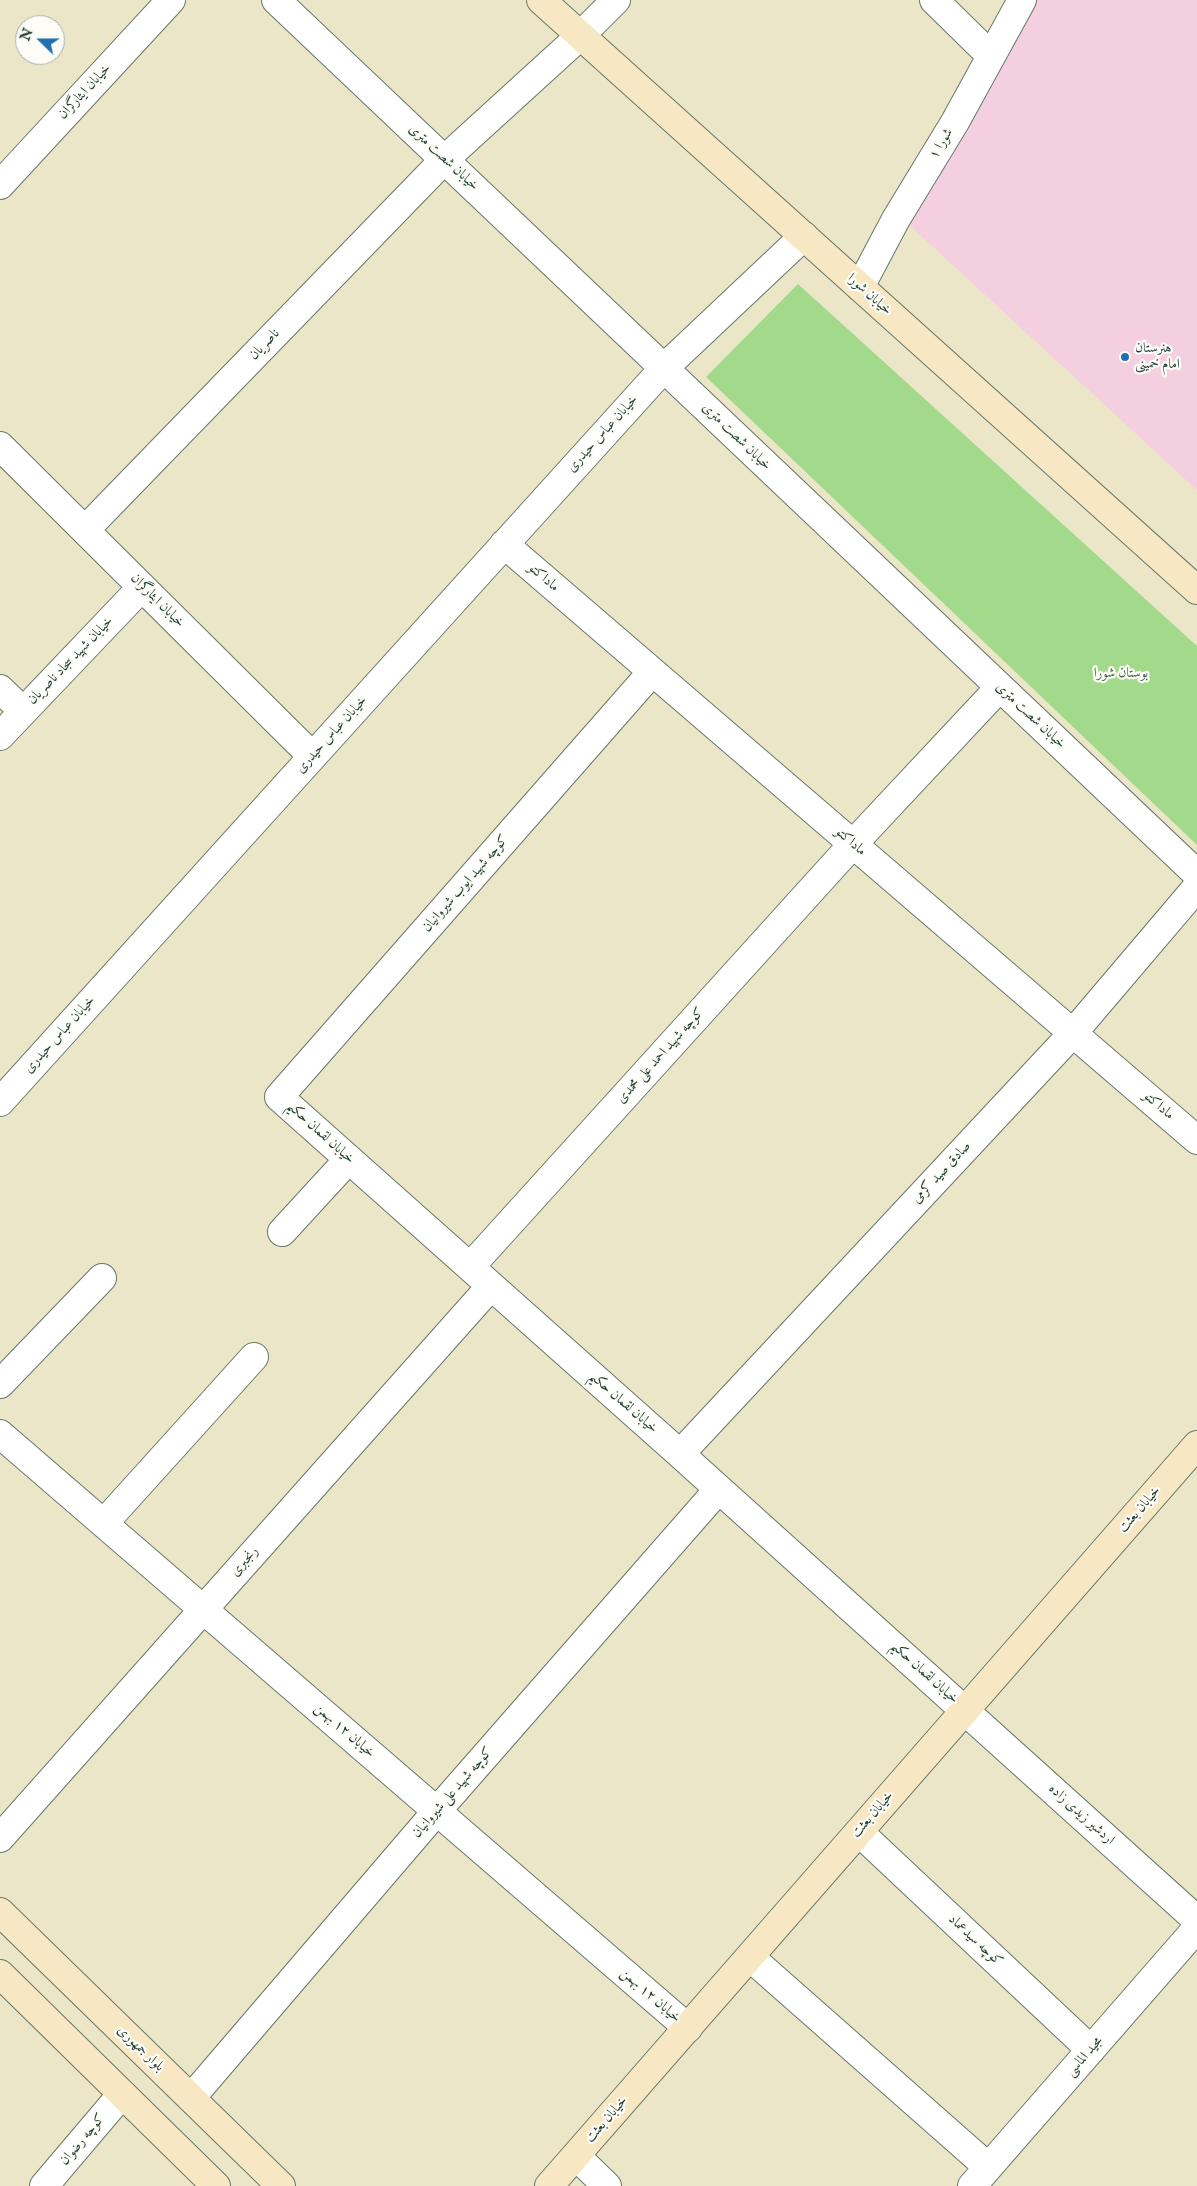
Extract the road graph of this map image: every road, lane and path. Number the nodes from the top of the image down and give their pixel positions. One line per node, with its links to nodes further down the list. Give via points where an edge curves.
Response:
1 (170, 0): 10 (street, خیابان ایثارگران)
2 (276, 0): 9 (street, خیابان شصت متری)
3 (541, 0): 7 (street, خیابان شورا)
4 (616, 0): 7 (street, ناصریان)
5 (934, 0): 8 (street)
6 (1022, 0): 8 (street, شورا ۱)
7 (580, 36): 9 (street, ناصریان); 11 (street, خیابان شورا)
8 (991, 56): 12 (street, شورا ۱)
9 (444, 160): 13 (street, خیابان شصت متری); 15 (street, ناصریان)
10 (0, 185)
11 (804, 236): 12 (street, خیابان شورا); 13 (street, خیابان عباس حیدری)
12 (860, 287): 18 (street, خیابان شورا)
13 (664, 368): 16 (street, خیابان عباس حیدری); 20 (street, خیابان شصت متری)
14 (0, 446): 15 (street, خیابان ایثارگران)
15 (85, 530): 17 (street, خیابان ایثارگران)
16 (504, 544): 19 (street, ماداکتو); 24 (street, خیابان عباس حیدری)
17 (142, 586): 22 (street, خیابان شهید سجاد ناصریان); 24 (street, خیابان ایثارگران)
18 (1197, 590)
19 (652, 672): 25 (street, ماداکتو); 29 (street, کوچه شهید ایوب شیروانیان)
20 (1000, 687): 25 (street, کوچه شهید احمد علی محمدی); 26 (street, خیابان شصت متری)
21 (0, 689): 22 (street)
22 (23, 711): 23 (street, خیابان شهید سجاد ناصریان)
23 (0, 736)
24 (312, 756): 30 (street, خیابان عباس حیدری)
25 (852, 844): 28 (street, ماداکتو); 34 (street, کوچه شهید احمد علی محمدی)
26 (1197, 874)
27 (1197, 887): 28 (street, صادق صید کرمی)
28 (1073, 1033): 31 (street, ماداکتو); 41 (street, صادق صید کرمی)
29 (279, 1097): 32 (street, خیابان لقمان حکیم)
30 (0, 1102)
31 (1197, 1140)
32 (349, 1159): 33 (street); 34 (street, خیابان لقمان حکیم)
33 (282, 1232)
34 (470, 1267): 36 (street, خیابان لقمان حکیم)
35 (102, 1278): 38 (street)
36 (491, 1286): 41 (street, خیابان لقمان حکیم); 44 (street, رنجبری)
37 (254, 1357): 43 (street)
38 (0, 1384)
39 (0, 1434): 43 (street, خیابان ۱۲ بهمن)
40 (1197, 1445): 45 (street, خیابان بعثت)
41 (680, 1454): 42 (street, خیابان لقمان حکیم)
42 (718, 1490): 45 (street, خیابان لقمان حکیم); 46 (street, کوچه شهید علی شیروانیان)
43 (104, 1523): 44 (street, خیابان ۱۲ بهمن)
44 (204, 1608): 46 (street, خیابان ۱۲ بهمن); 48 (street, رنجبری)
45 (965, 1710): 47 (street, خیابان بعثت); 50 (street, اردشیر زیدی زاده)
46 (436, 1812): 54 (street, خیابان ۱۲ بهمن); 57 (street, کوچه شهید علی شیروانیان)
47 (859, 1832): 52 (street, خیابان بعثت); 55 (street, کوچه سیدعماد)
48 (0, 1838)
49 (0, 1912): 57 (street, بلوار جمهوری)
50 (1197, 1920)
51 (1197, 1928): 55 (street, مجید الماسی)
52 (750, 1957): 54 (street, خیابان بعثت); 59 (street)
53 (0, 1974): 56 (street)
54 (688, 2028): 58 (street, خیابان بعثت)
55 (1091, 2050): 59 (street, مجید الماسی)
56 (122, 2094): 60 (street, کوچه رضوان); 61 (street)
57 (191, 2098): 62 (street, بلوار جمهوری)
58 (576, 2156): 63 (street, خیابان بعثت); 64 (street)
59 (980, 2177)
60 (44, 2186)
61 (216, 2186)
62 (281, 2186)
63 (550, 2186)
64 (607, 2186)

